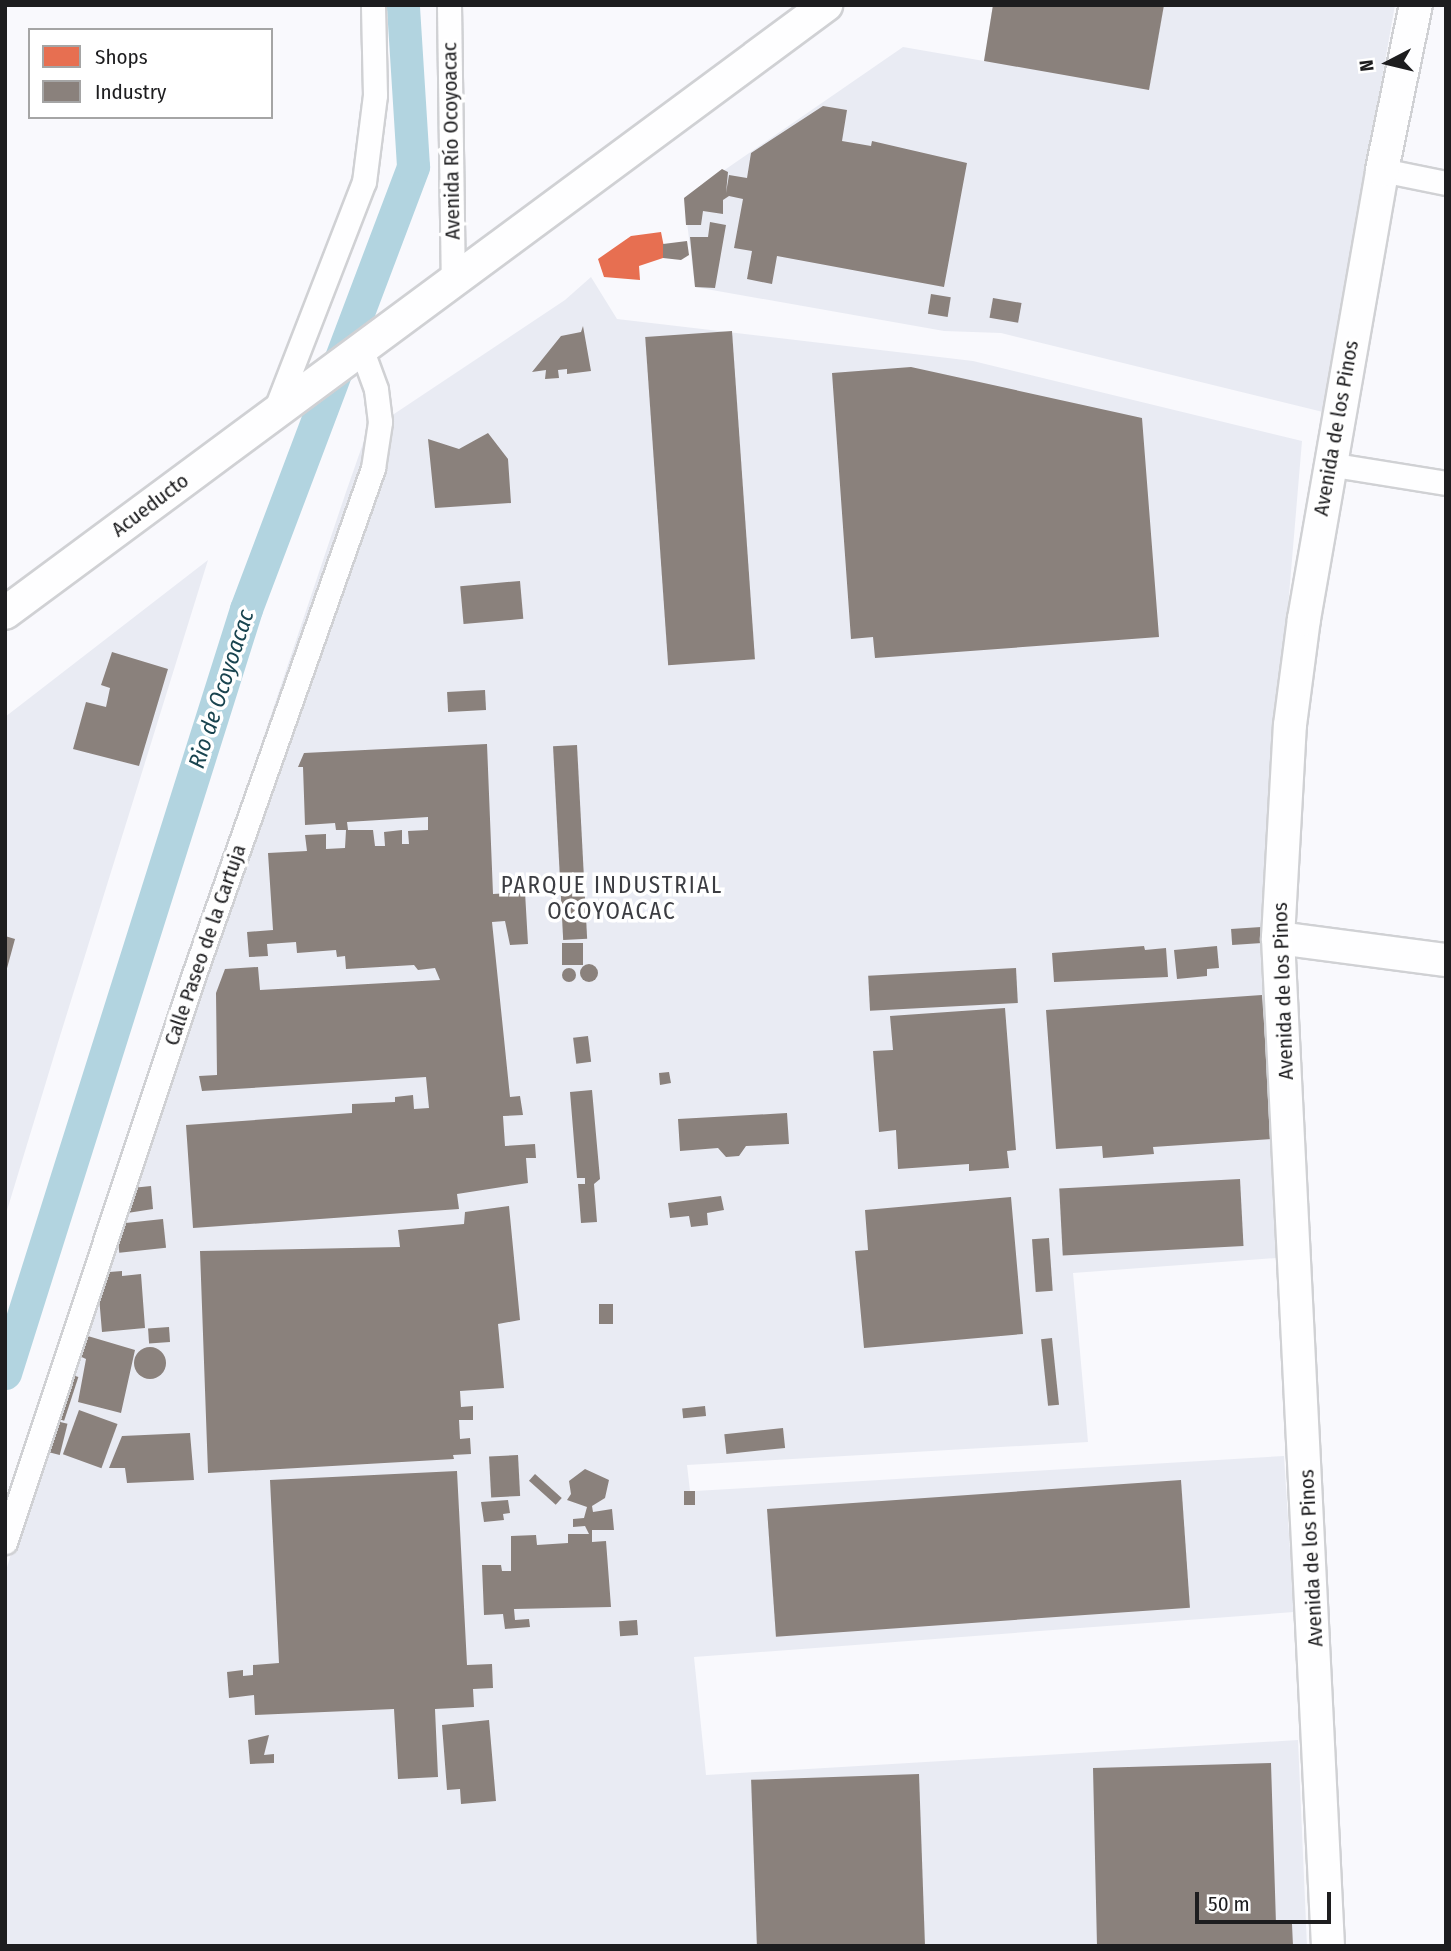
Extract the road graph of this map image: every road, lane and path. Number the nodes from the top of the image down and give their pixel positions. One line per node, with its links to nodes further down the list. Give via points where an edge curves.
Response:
1 (373, 5): 9 (street, via 375,95 364,182)
2 (449, 5): 7 (street, Avenida Río Ocoyoacac)
3 (826, 5): 7 (street, Acueducto)
4 (1416, 5): 5 (street, Avenida de los Pinos)
5 (1382, 170): 6 (street); 10 (street, Avenida de los Pinos)
6 (1446, 183)
7 (453, 277): 8 (street, Acueducto)
8 (355, 353): 9 (street, Acueducto); 15 (street, Calle Paseo de la Cartuja, via 376,389 380,422 373,468 193,977)
9 (285, 404): 12 (street, Acueducto)
10 (1328, 464): 11 (street); 13 (street, Avenida de los Pinos, via 1290,724)
11 (1446, 483)
12 (5, 613)
13 (1278, 938): 14 (street); 16 (street, Avenida de los Pinos)
14 (1446, 960)
15 (5, 1542)
16 (1328, 1946)

